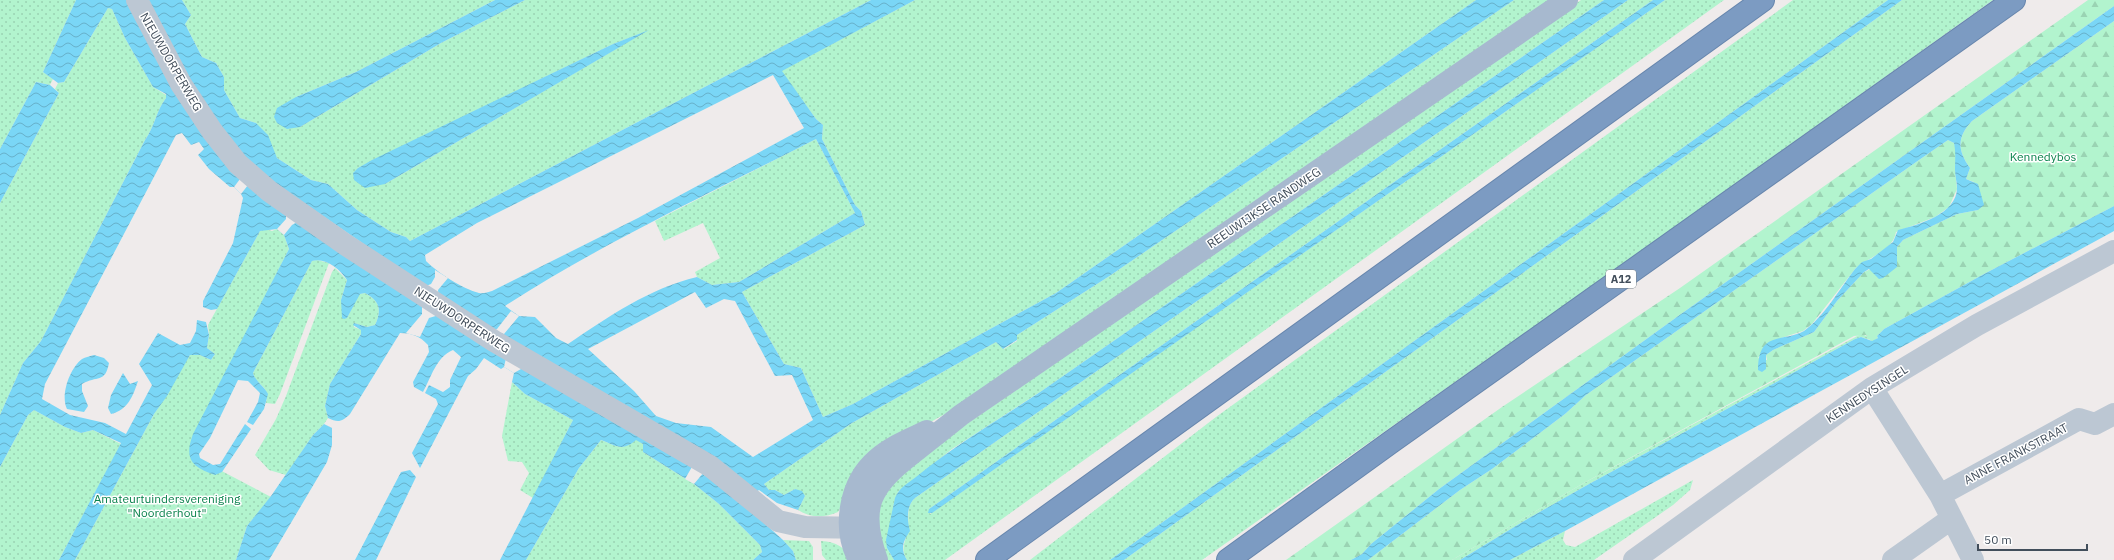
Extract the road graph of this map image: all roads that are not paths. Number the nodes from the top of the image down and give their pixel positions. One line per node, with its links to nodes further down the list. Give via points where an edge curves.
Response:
1 (137, 0): 10 (street, NIEUWDORPERWEG, via 181,84 212,131 238,164 270,192 494,342 710,466 778,521 805,527)
2 (1567, 0): 10 (main road, REEUWIJKSE RANDWEG, via 961,415 883,478)
3 (1763, 0): 13 (highway)
4 (2014, 0): 14 (highway, A12, via 1390,442)
5 (2114, 251): 6 (street, KENNEDYSINGEL, via 1977,325)
6 (1872, 388): 8 (street); 15 (street, KENNEDYSINGEL)
7 (2114, 414): 8 (street, ANNE FRANKSTRAAT, via 2095,424 2079,419)
8 (1940, 495): 9 (street)
9 (1951, 519): 16 (street); 17 (street)
10 (859, 528): 11 (main road, REEUWIJKSE RANDWEG, via 854,548); 12 (main road, REEUWIJKSE RANDWEG)
11 (859, 560)
12 (877, 560)
13 (987, 560)
14 (1228, 560)
15 (1634, 560)
16 (1893, 560)
17 (1973, 560)

